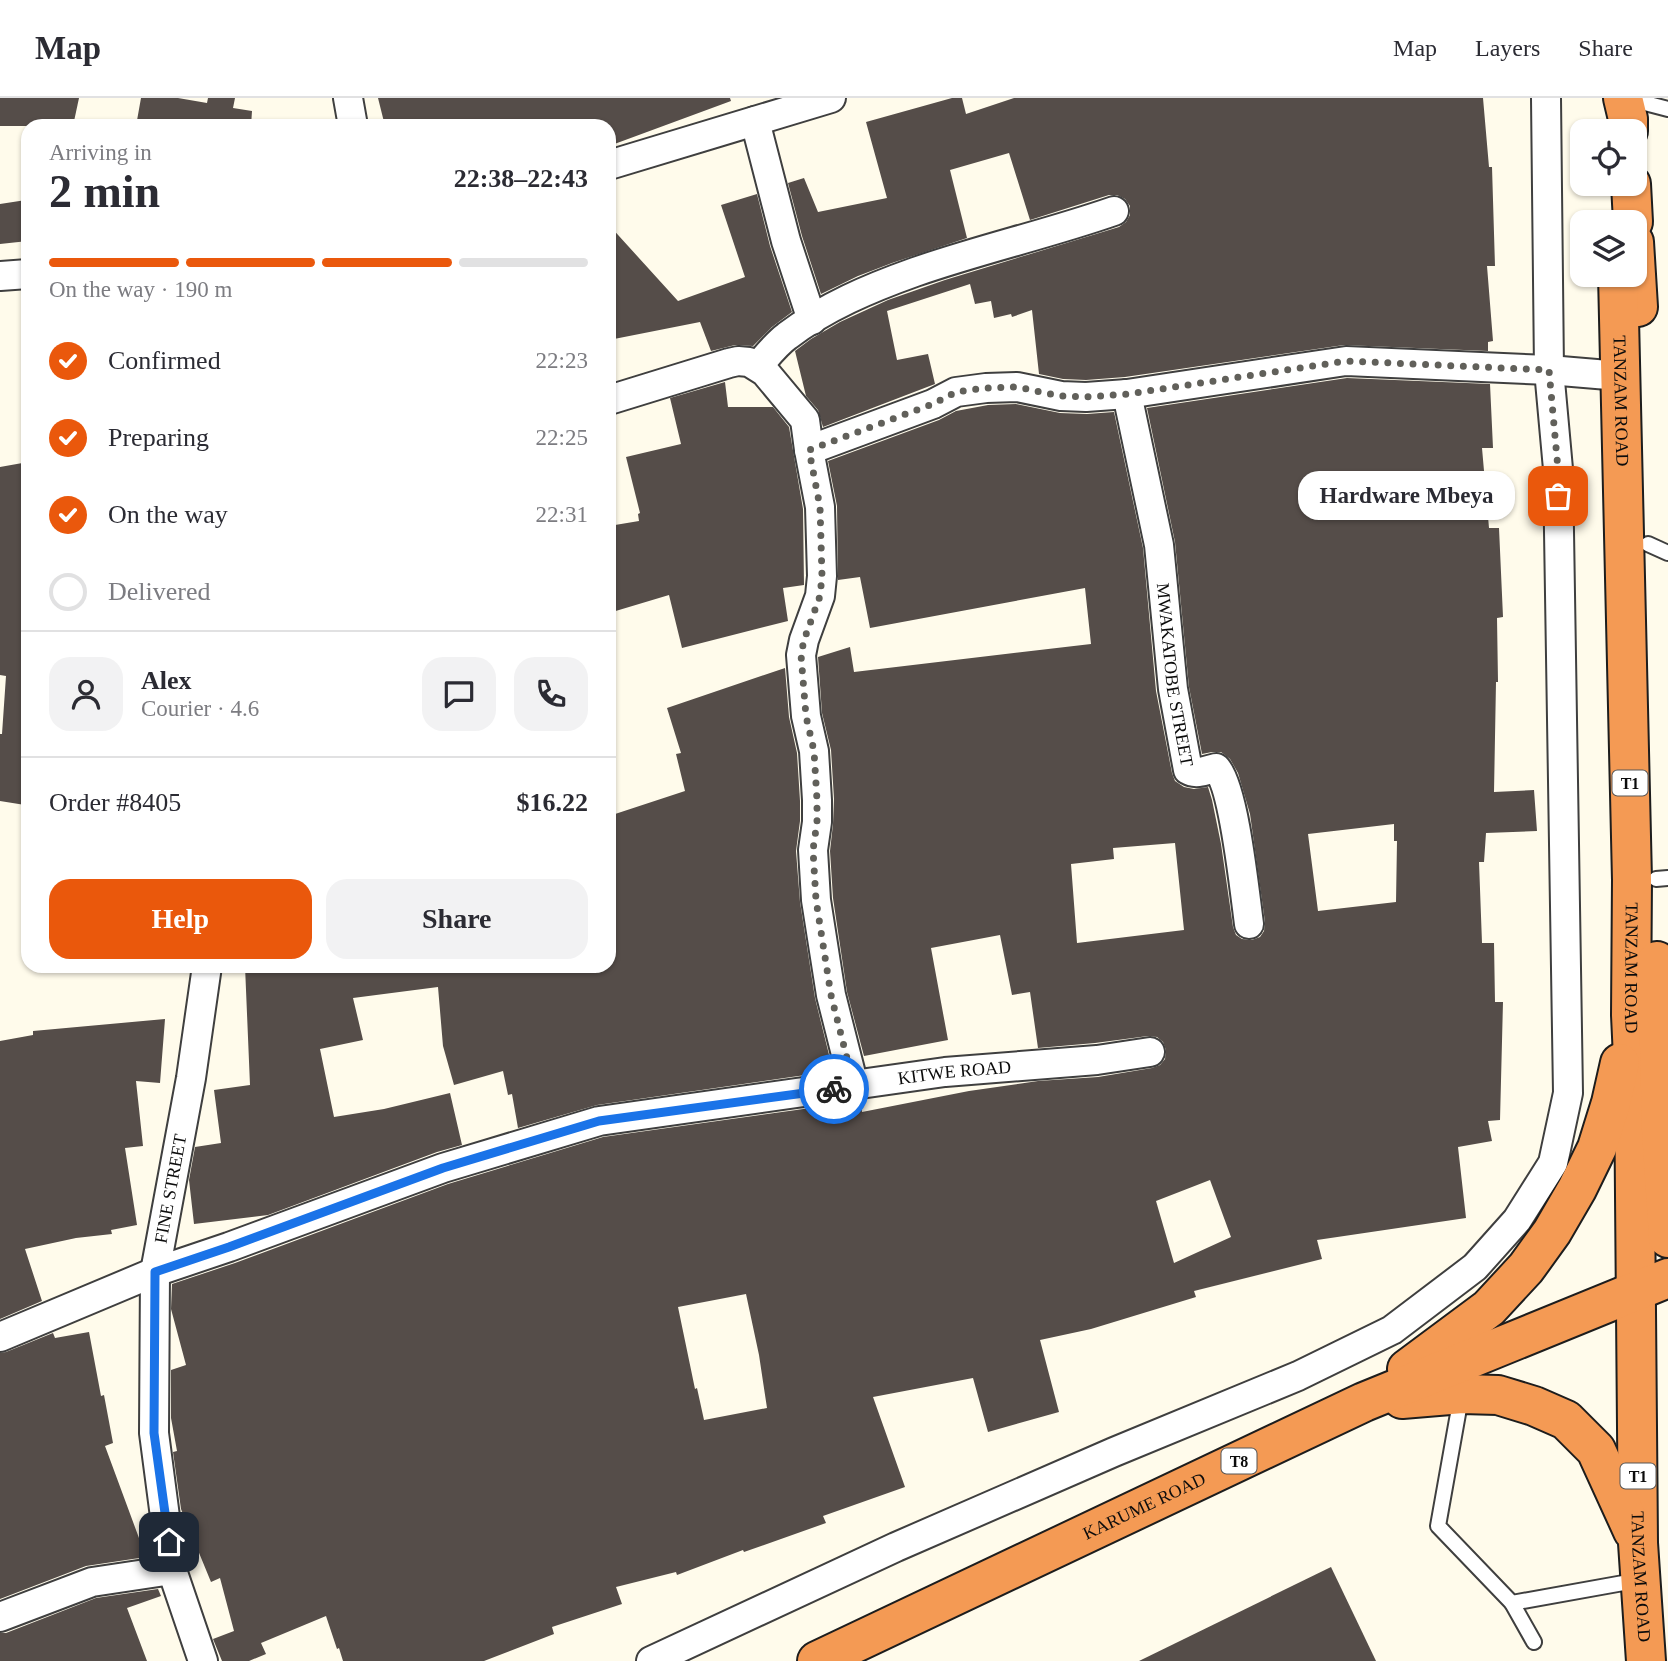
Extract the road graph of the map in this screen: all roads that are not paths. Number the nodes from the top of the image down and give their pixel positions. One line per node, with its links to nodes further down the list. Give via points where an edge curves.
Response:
1 (348, 98): 7 (street)
2 (831, 98): 10 (street)
3 (1546, 98): 19 (street)
4 (1621, 98): 8 (highway); 9 (highway)
5 (1637, 98): 6 (lane)
6 (1668, 109)
7 (352, 119)
8 (1615, 119)
9 (1628, 119)
10 (755, 121): 11 (street); 17 (street)
11 (616, 163)
12 (1114, 211): 17 (street, via 878,286)
13 (21, 274): 14 (street)
14 (0, 276)
15 (1618, 287): 20 (highway, TANZAM ROAD / T1)
16 (1638, 287): 24 (highway, TANZAM ROAD / T1)
17 (812, 320): 18 (street, via 785,337)
18 (758, 366): 22 (street, via 729,363); 23 (street, via 806,420)
19 (1549, 370): 20 (street); 21 (street, via 1346,361); 44 (street, via 1558,469 1568,1093 1553,1163 1517,1220 1475,1267 1392,1330 1298,1376 896,1547)
20 (1620, 376): 28 (highway, TANZAM ROAD / T1)
21 (1128, 394): 23 (street, via 1060,396 1017,387 956,392); 26 (street, MWAKATOBE STREET, via 1159,545 1173,689 1188,770 1197,773 1216,768 1222,775 1235,827)
22 (616, 398)
23 (809, 450): 30 (street, via 820,507 822,576 801,655 814,751 816,900 831,995)
24 (1658, 548): 25 (highway, TANZAM ROAD / T1)
25 (1662, 878): 31 (highway, TANZAM ROAD / T1)
26 (1249, 924)
27 (206, 973): 33 (street, FINE STREET)
28 (1631, 1015): 34 (highway, TANZAM ROAD / T1); 37 (highway, via 1597,1148 1552,1232 1489,1308)
29 (1150, 1052): 30 (street, KITWE ROAD, via 945,1072)
30 (854, 1086): 33 (street, KITWE ROAD, via 599,1121 443,1168)
31 (1665, 1134): 32 (highway, TANZAM ROAD / T1)
32 (1668, 1238)
33 (155, 1272): 35 (street, KITWE ROAD); 39 (street, FINE STREET, via 154,1433)
34 (1652, 1284): 37 (highway, KARUME ROAD / T8); 38 (highway, TANZAM ROAD / T1)
35 (0, 1337)
36 (1462, 1394): 37 (highway); 38 (highway, via 1498,1395 1566,1420 1596,1450); 40 (lane, via 1438,1527)
37 (1364, 1402): 45 (highway, KARUME ROAD / T8)
38 (1640, 1561): 40 (lane); 46 (highway, TANZAM ROAD / T1)
39 (172, 1570): 41 (street, via 92,1582); 43 (street, FINE STREET)
40 (1512, 1603): 42 (lane)
41 (0, 1617)
42 (1534, 1642)
43 (203, 1661)
44 (651, 1661)
45 (817, 1661)
46 (1646, 1661)

